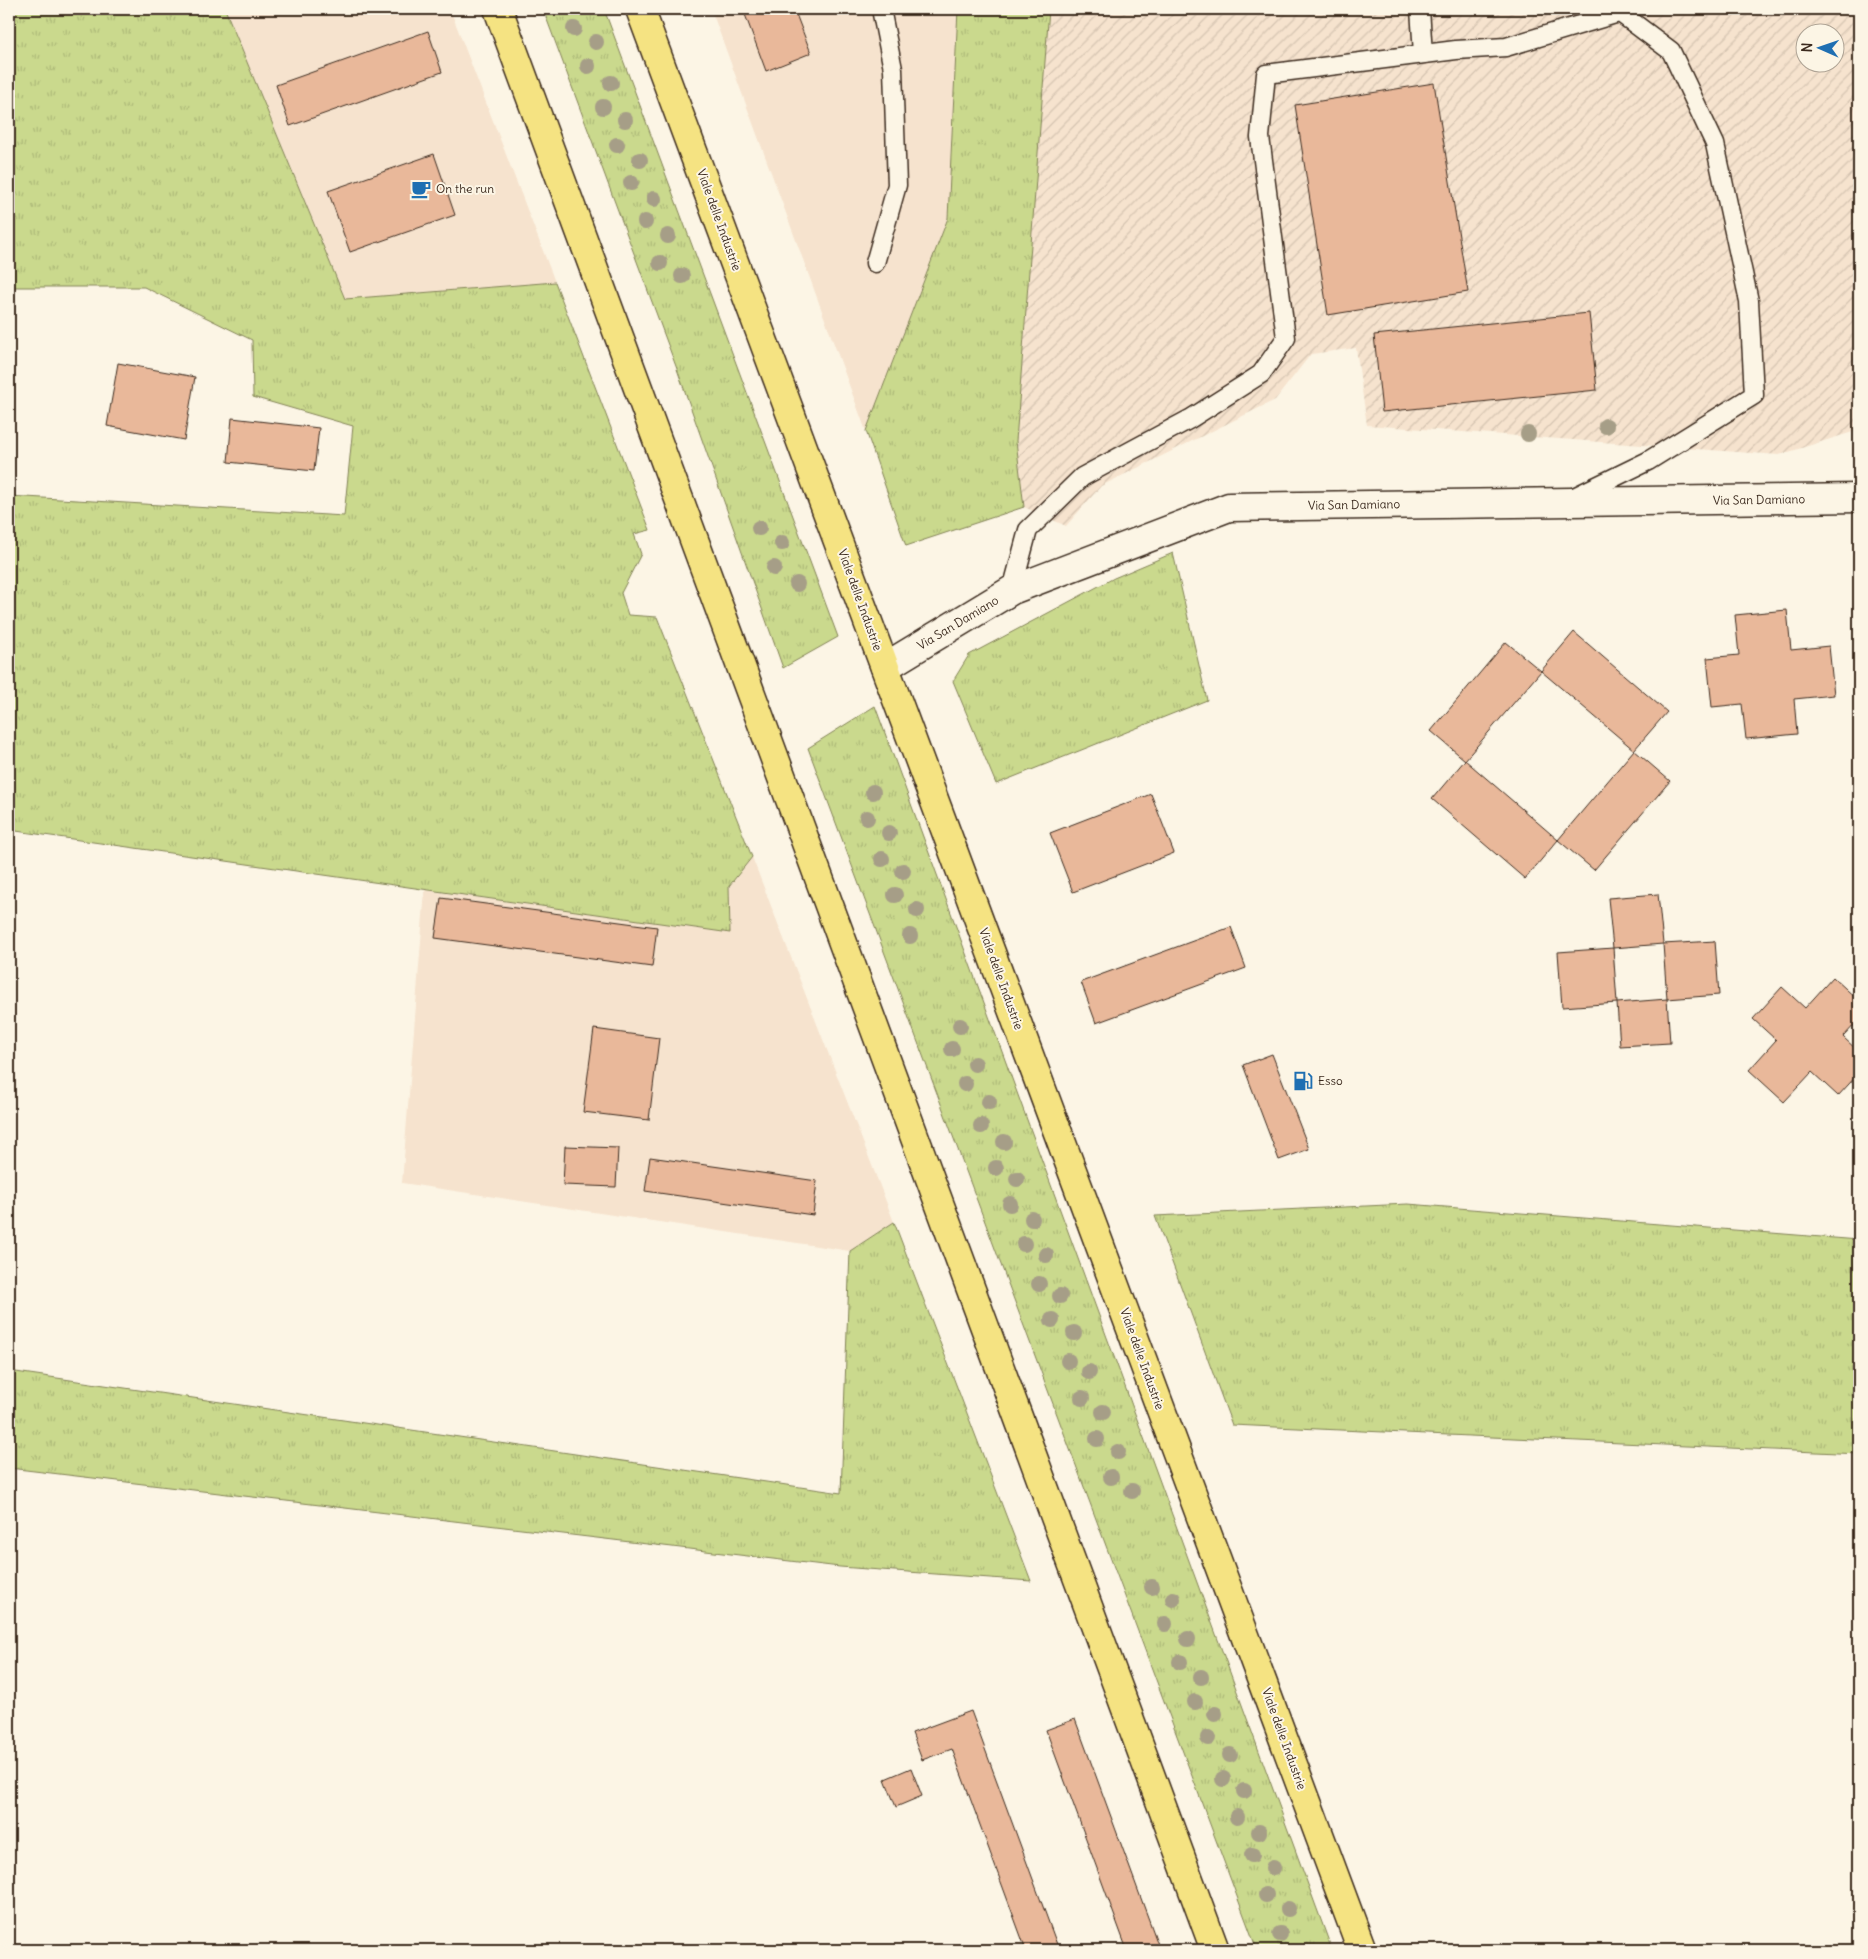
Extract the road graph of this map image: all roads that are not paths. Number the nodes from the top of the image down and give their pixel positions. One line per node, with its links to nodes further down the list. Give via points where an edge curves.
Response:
1 (498, 9): 12 (main road)
2 (640, 9): 11 (main road, Viale delle Industrie)
3 (881, 9): 7 (lane, via 893,69 897,185)
4 (1420, 9): 6 (lane)
5 (1617, 11): 6 (lane, via 1506,47); 9 (lane, via 1672,51 1716,144 1749,301 1754,395 1648,461)
6 (1423, 54): 10 (lane, via 1266,74 1260,137 1286,338 1261,374 1190,419 1082,477 1028,530)
7 (876, 263)
8 (1859, 498): 9 (street, Via San Damiano)
9 (1562, 503): 10 (street, Via San Damiano, via 1229,507)
10 (1012, 590): 11 (street, Via San Damiano)
11 (885, 667): 13 (main road, Viale delle Industrie)
12 (1215, 1950)
13 (1362, 1950)

